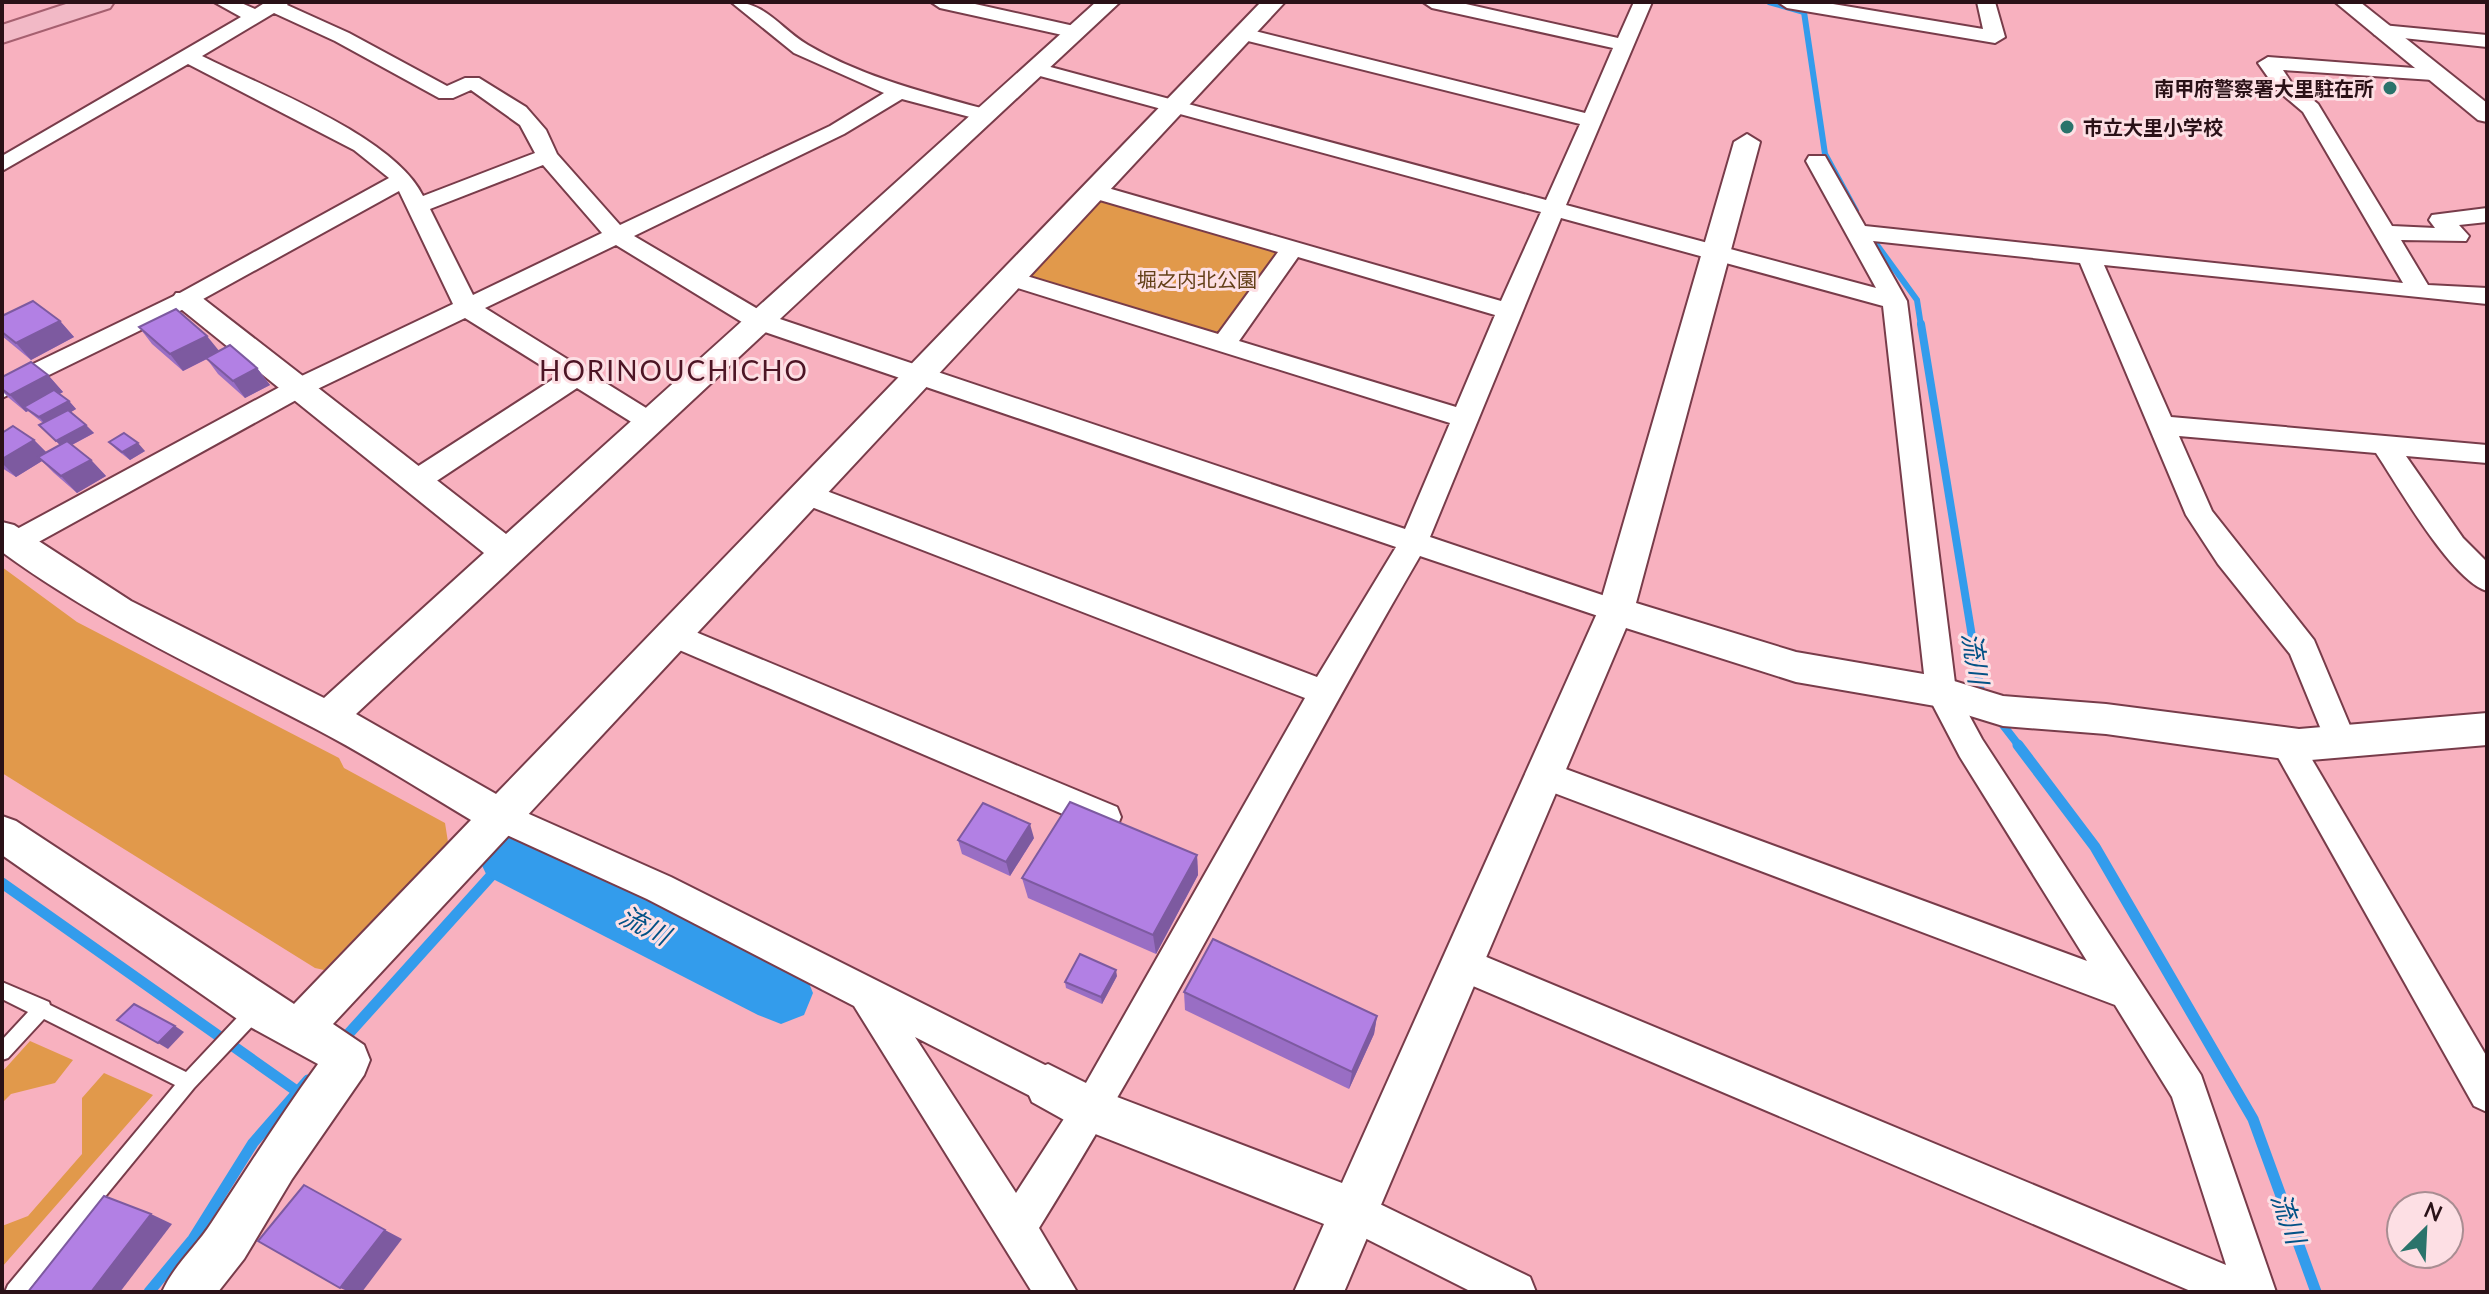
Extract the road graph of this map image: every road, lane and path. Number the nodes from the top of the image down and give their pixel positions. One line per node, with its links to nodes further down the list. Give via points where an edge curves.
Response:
1 (100, 2): 15 (main road)
2 (223, 2): 12 (street)
3 (740, 2): 22 (street, via 801,49)
4 (940, 2): 14 (street)
5 (1109, 2): 14 (street)
6 (1274, 2): 16 (street)
7 (1432, 2): 18 (street)
8 (1643, 2): 18 (street)
9 (1792, 2): 10 (street, via 1995,37)
10 (1986, 2)
11 (2346, 2): 13 (street)
12 (270, 8): 19 (street); 28 (street, via 342,37 446,94 472,82 541,132)
13 (2382, 31): 17 (street); 21 (street)
14 (1076, 32): 20 (street)
15 (2, 34)
16 (1243, 34): 23 (street); 26 (street)
17 (2487, 41)
18 (1624, 45): 26 (street)
19 (187, 56): 30 (street); 31 (street, via 362,145)
20 (1036, 69): 23 (street); 24 (street)
21 (2433, 74): 25 (street); 36 (street, via 2268,63 2284,86 2311,108)
22 (899, 92): 24 (street); 38 (street, via 837,130)
23 (1175, 105): 32 (street); 34 (street)
24 (985, 115): 49 (street)
25 (2487, 115)
26 (1592, 121): 34 (street)
27 (1747, 142): 40 (street)
28 (547, 156): 33 (street); 38 (street)
29 (1817, 161): 37 (street)
30 (2, 165)
31 (404, 179): 33 (street); 45 (street)
32 (1094, 191): 39 (street); 42 (street)
33 (416, 206): 47 (street)
34 (1554, 208): 40 (street); 48 (street)
35 (2487, 215): 36 (street, via 2440,220 2458,236)
36 (2384, 232): 43 (street)
37 (1864, 233): 41 (street); 46 (street)
38 (616, 235): 47 (street); 49 (street)
39 (1292, 249): 48 (street); 50 (street)
40 (1718, 253): 46 (street); 66 (street)
41 (2088, 255): 43 (street); 57 (street)
42 (1010, 278): 50 (street); 52 (street)
43 (2420, 292): 44 (street)
44 (2487, 296)
45 (186, 299): 53 (street); 54 (street)
46 (1895, 301): 69 (street)
47 (467, 308): 51 (street); 53 (street)
48 (1509, 311): 55 (street)
49 (759, 321): 52 (street); 56 (street)
50 (1223, 345): 55 (street)
51 (577, 376): 56 (street); 60 (street)
52 (917, 376): 61 (street); 63 (street)
53 (298, 388): 60 (street); 62 (street)
54 (2, 389)
55 (1465, 419): 63 (street)
56 (650, 422): 64 (street)
57 (2161, 425): 58 (street); 72 (street, via 2200,515 2303,648)
58 (2385, 446): 59 (street); 65 (street, via 2453,545)
59 (2487, 454)
60 (416, 481): 64 (street)
61 (806, 494): 67 (street); 68 (street)
62 (8, 539): 70 (street, via 84,591 226,669)
63 (1414, 542): 66 (street); 68 (street)
64 (507, 553): 70 (street)
65 (2487, 580)
66 (1616, 611): 69 (street, via 1796,667); 74 (street)
67 (674, 635): 75 (street); 76 (street)
68 (1324, 692): 89 (street, via 1211,862)
69 (1952, 695): 73 (street, via 2003,711); 80 (street, via 1971,748)
70 (328, 717): 75 (street)
71 (2487, 729): 72 (street)
72 (2340, 740): 73 (street)
73 (2286, 743): 88 (street)
74 (1544, 775): 78 (street); 80 (street)
75 (499, 816): 81 (street, via 659,888); 84 (street)
76 (1138, 831)
77 (2, 833): 83 (street)
78 (1460, 963): 90 (street); 97 (street)
79 (2, 990): 82 (lane)
80 (2125, 992): 98 (street, via 2188,1088)
81 (866, 993): 87 (street); 91 (street)
82 (43, 1008): 85 (lane); 86 (lane)
83 (249, 1017): 84 (street); 86 (lane)
84 (325, 1044): 93 (street, via 275,1162 227,1242)
85 (2, 1052)
86 (188, 1082): 92 (lane)
87 (1048, 1086): 89 (street)
88 (2487, 1093)
89 (1091, 1110): 90 (street); 91 (street)
90 (1353, 1211): 95 (street); 96 (street)
91 (1016, 1228): 94 (street)
92 (15, 1292)
93 (187, 1292)
94 (1056, 1292)
95 (1319, 1292)
96 (1515, 1292)
97 (2242, 1292)
98 (2255, 1292)

